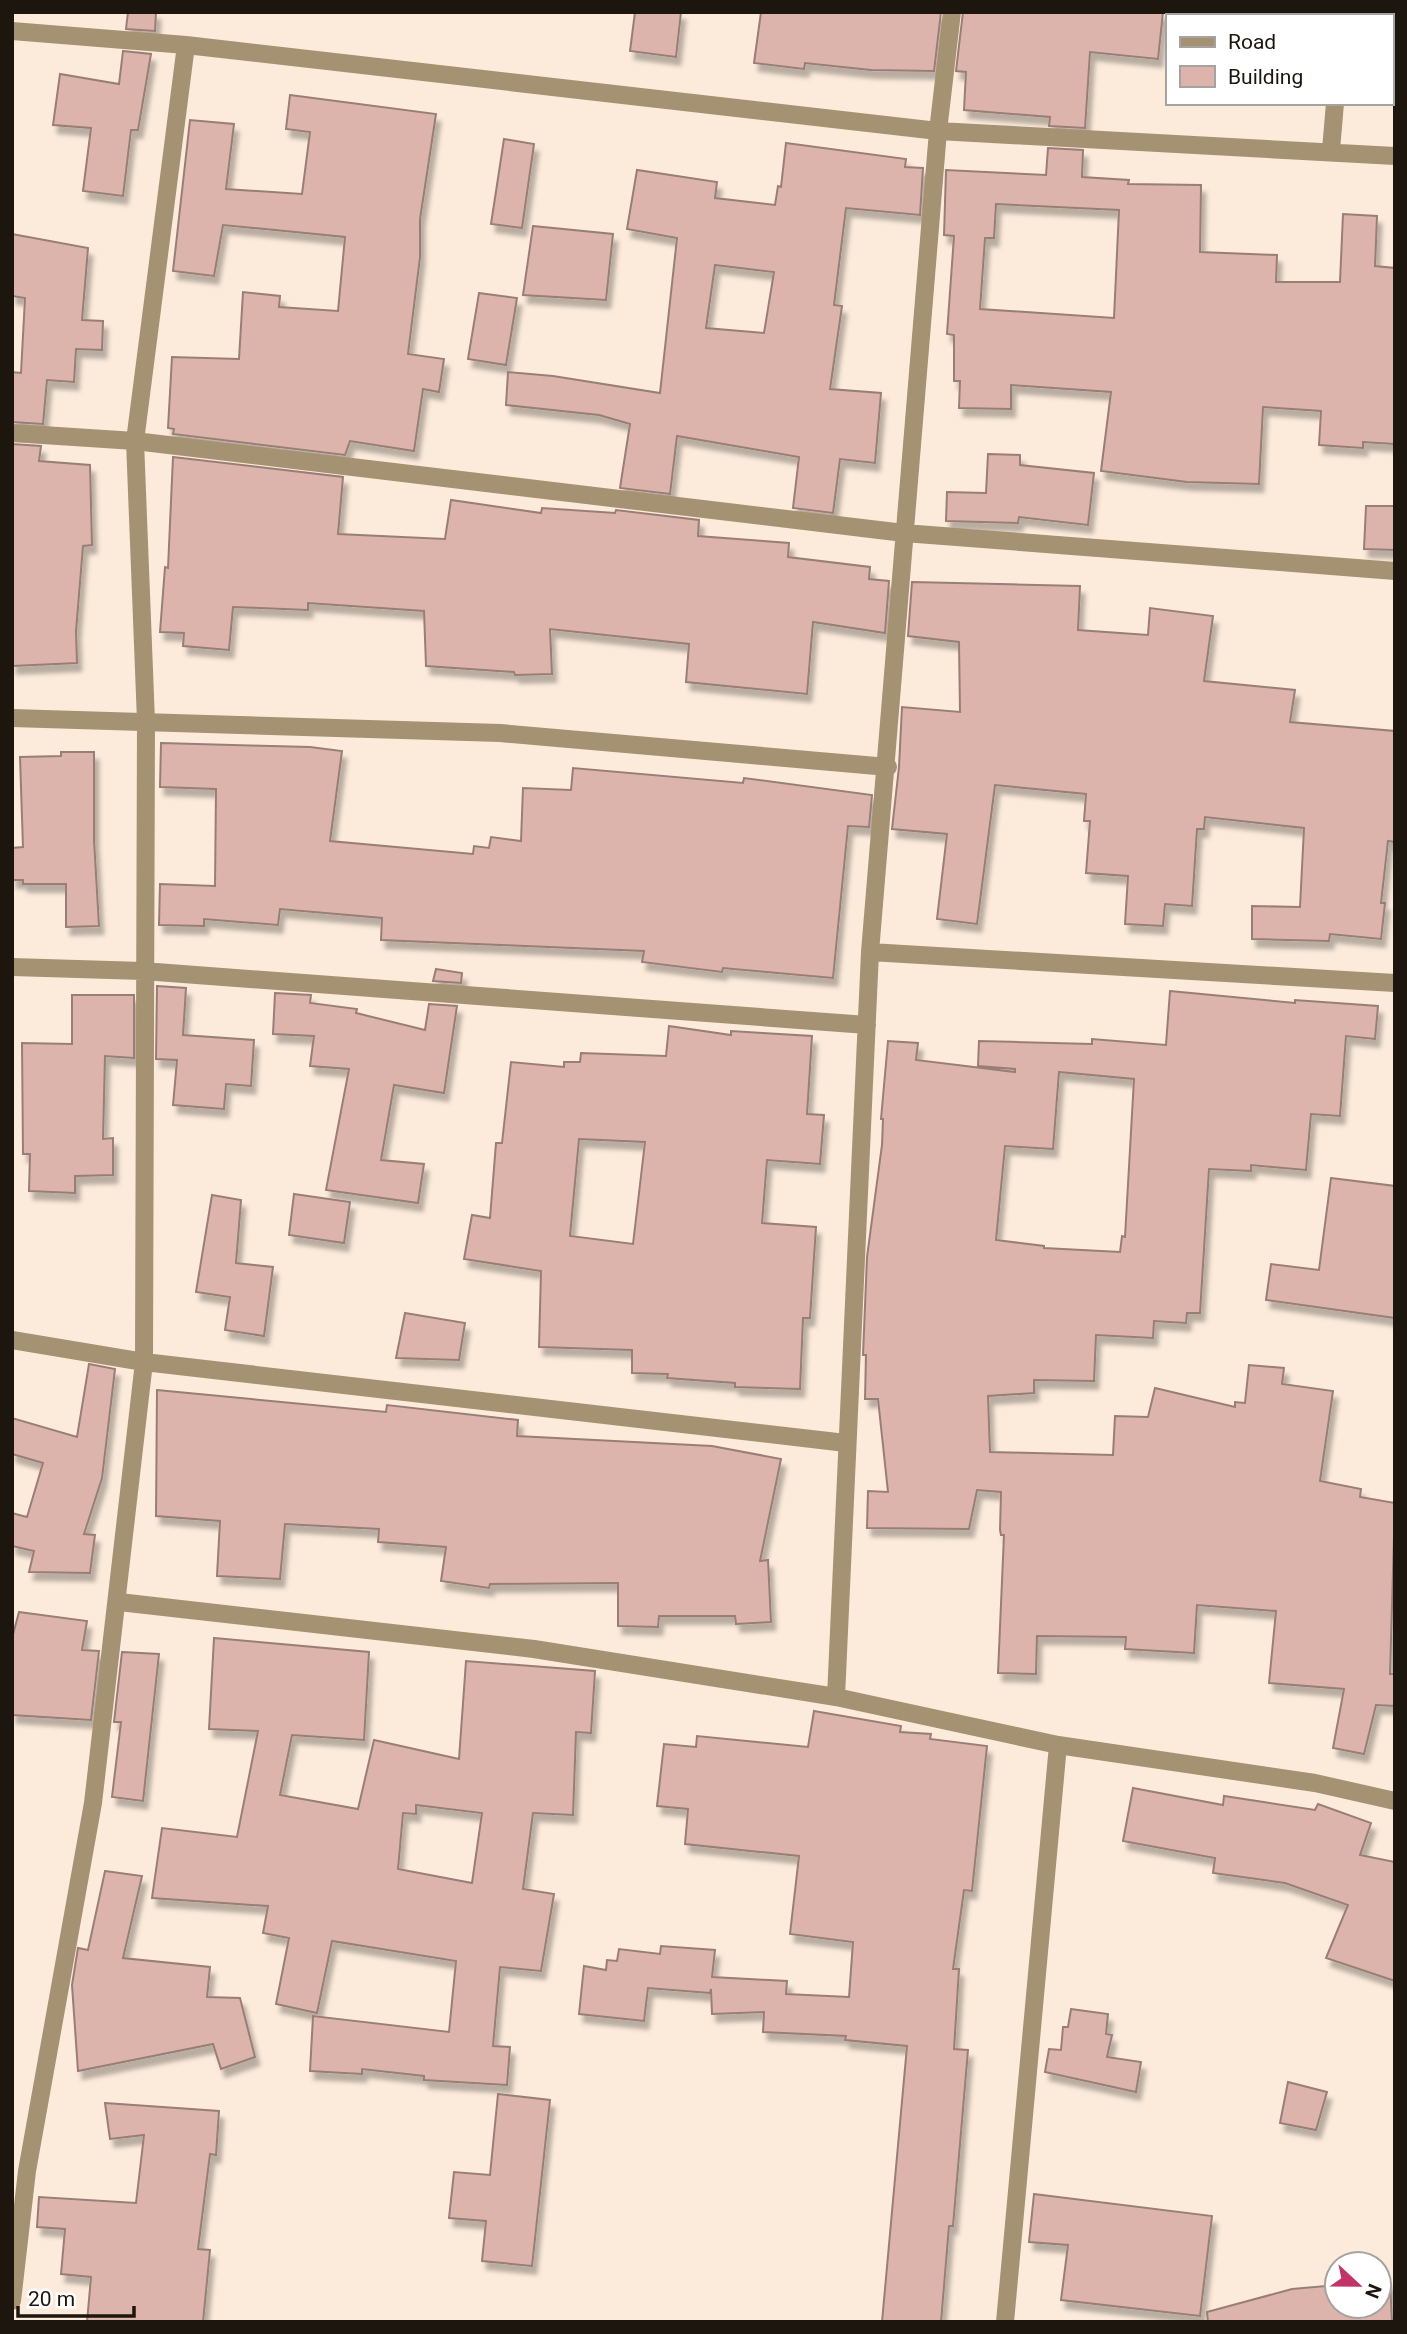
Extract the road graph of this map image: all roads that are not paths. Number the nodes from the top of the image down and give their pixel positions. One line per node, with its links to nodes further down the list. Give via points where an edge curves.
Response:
1 (952, 12): 5 (street)
2 (12, 30): 3 (street)
3 (186, 45): 5 (street); 9 (street)
4 (1335, 105): 6 (street)
5 (938, 131): 6 (street); 10 (street)
6 (1331, 150): 7 (street)
7 (1395, 156)
8 (12, 433): 9 (street)
9 (135, 441): 10 (street); 13 (street)
10 (904, 533): 11 (street); 14 (street)
11 (1395, 571)
12 (12, 718): 13 (street)
13 (146, 721): 14 (street, via 500,733); 17 (street)
14 (888, 766): 15 (street)
15 (870, 952): 18 (street); 19 (street)
16 (12, 967): 17 (street)
17 (144, 971): 19 (street); 21 (street)
18 (1395, 983)
19 (867, 1025): 22 (street)
20 (12, 1340): 21 (street)
21 (145, 1362): 22 (street); 23 (street)
22 (846, 1443): 24 (street)
23 (119, 1602): 24 (street, via 534,1648); 27 (street, via 93,1803 27,2171)
24 (836, 1697): 25 (street)
25 (1058, 1745): 26 (street, via 1315,1783); 28 (street)
26 (1395, 1801)
27 (12, 2301)
28 (1004, 2322)

